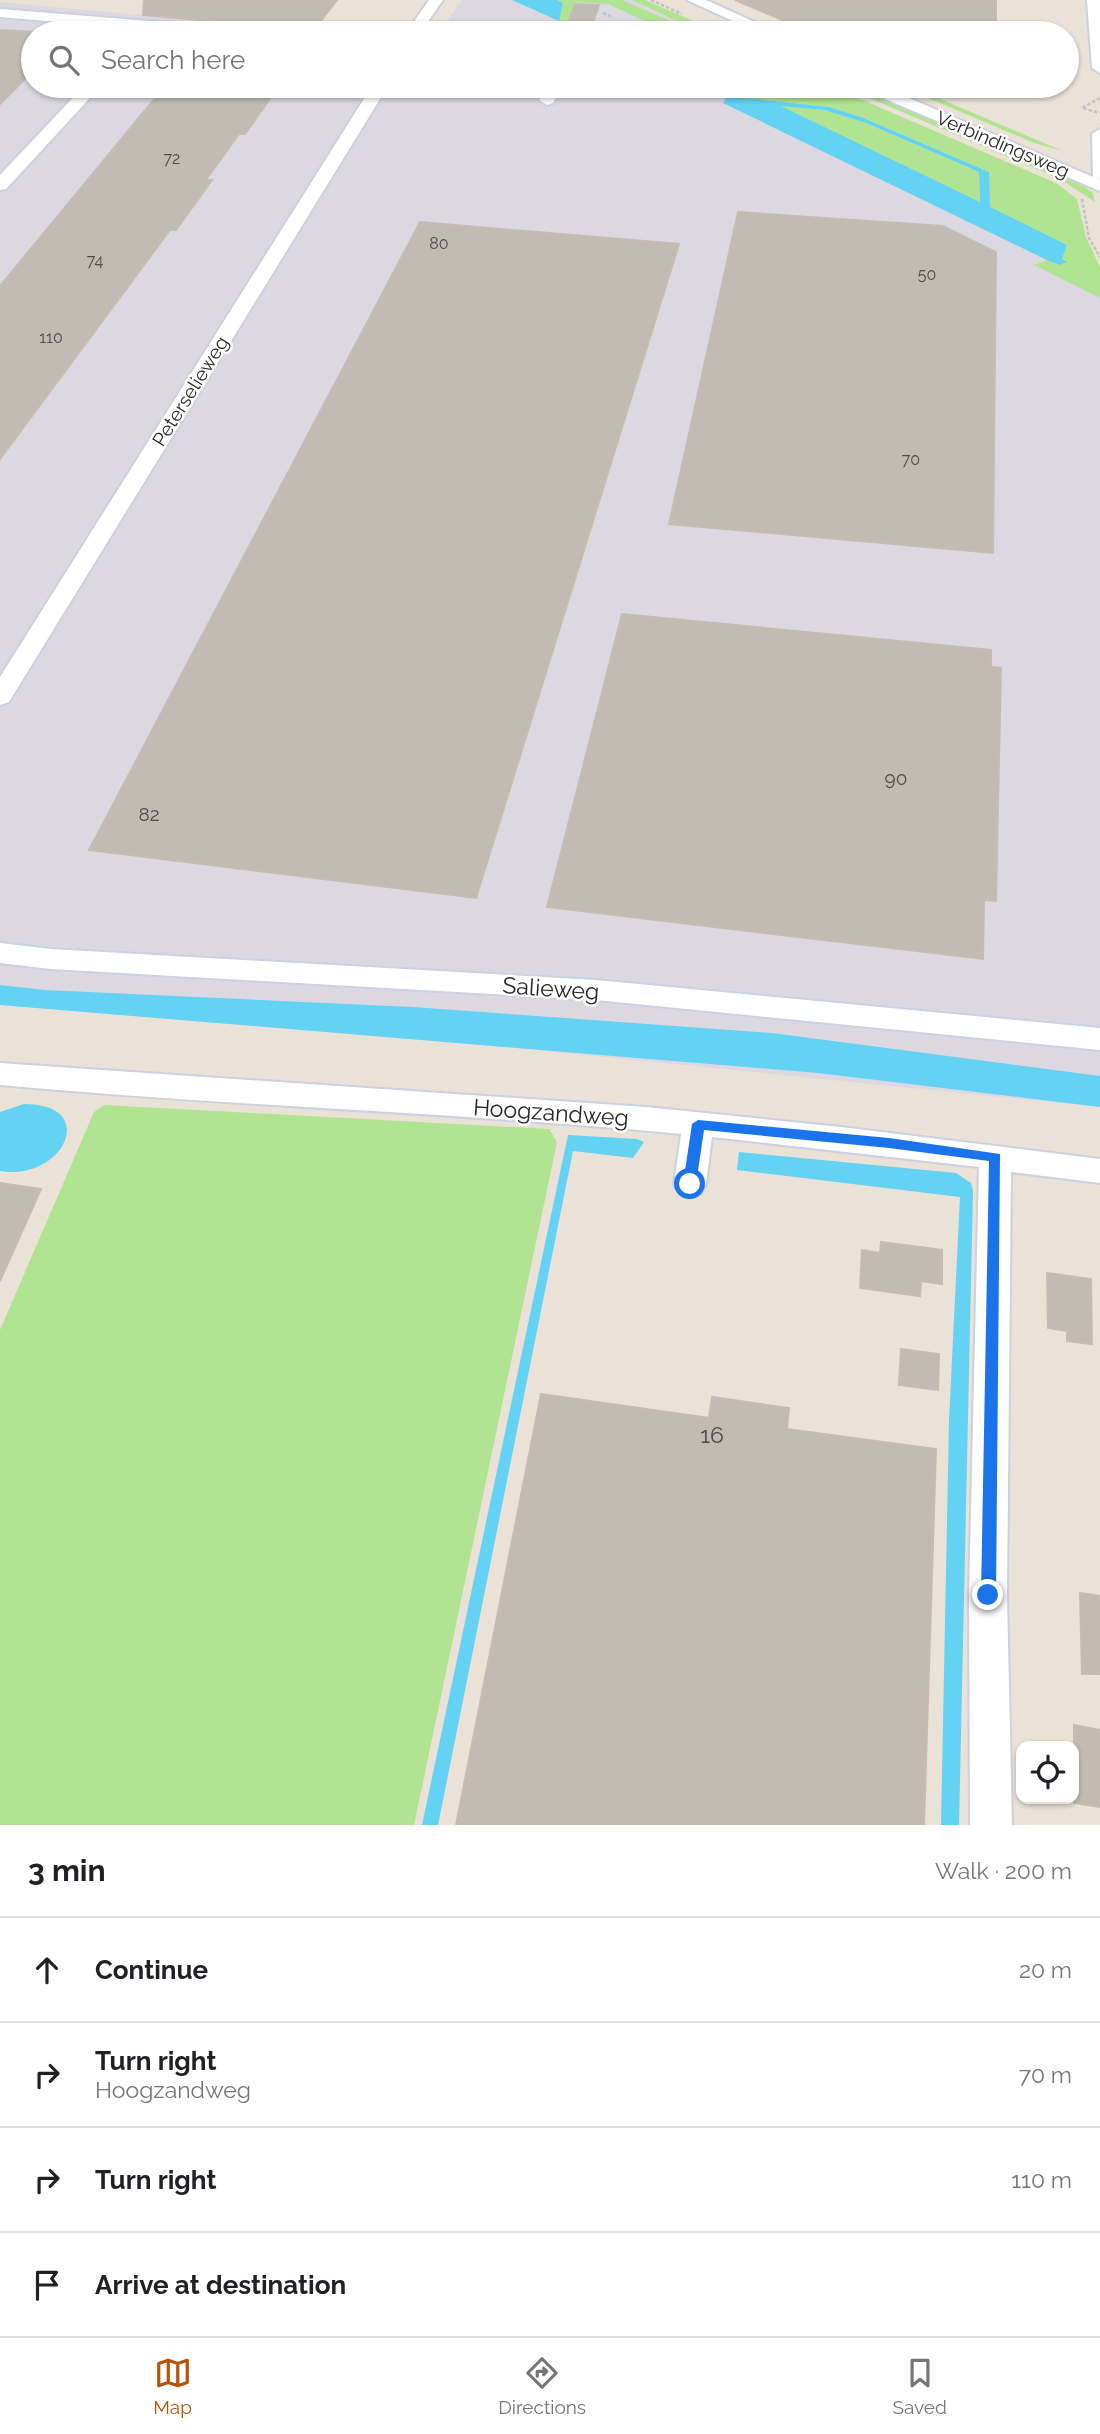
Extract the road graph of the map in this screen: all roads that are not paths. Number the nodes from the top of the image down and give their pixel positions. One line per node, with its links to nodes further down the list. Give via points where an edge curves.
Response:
1 (436, 0): 6 (street)
2 (1094, 0): 11 (street)
3 (688, 3): 7 (street); 8 (street)
4 (0, 13): 5 (street)
5 (95, 21)
6 (421, 21)
7 (723, 21)
8 (738, 21)
9 (0, 27): 10 (street)
10 (21, 29)
11 (1100, 68)
12 (82, 98): 18 (street)
13 (373, 98): 20 (street, Peterselieweg)
14 (896, 98): 19 (street, Verbindingsweg)
15 (922, 98): 17 (street, Verbindingsweg, via 1065,159)
16 (1100, 134): 17 (street)
17 (1100, 168)
18 (0, 185)
19 (1100, 186)
20 (0, 697)
21 (0, 953): 22 (street, Salieweg, via 51,960 596,990)
22 (1100, 1039)
23 (0, 1074): 24 (street, Hoogzandweg)
24 (698, 1124): 25 (street, Hoogzandweg); 27 (street)
25 (995, 1157): 26 (street, Hoogzandweg); 28 (street, via 988,1595)
26 (1100, 1171)
27 (690, 1184)
28 (990, 1825)

